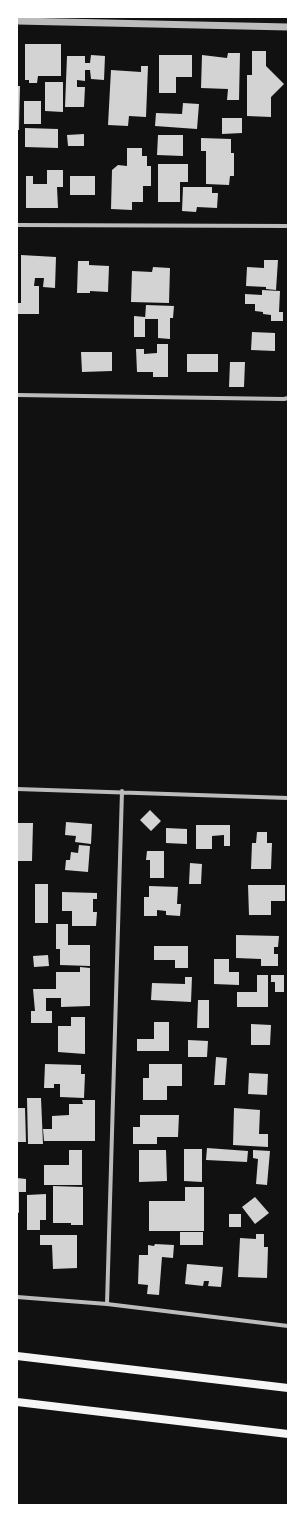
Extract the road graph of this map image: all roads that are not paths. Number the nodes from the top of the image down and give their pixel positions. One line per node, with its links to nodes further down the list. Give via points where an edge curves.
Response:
1 (17, 21): 2 (street)
2 (288, 27)
3 (17, 225): 4 (street)
4 (288, 226)
5 (17, 395): 6 (street, via 284,400)
6 (288, 398)
7 (17, 789): 8 (street)
8 (122, 791): 9 (street); 11 (street)
9 (288, 798)
10 (17, 1297): 11 (street)
11 (107, 1304): 12 (street)
12 (288, 1326)
13 (17, 1356): 14 (main road)
14 (288, 1388)
15 (17, 1402): 16 (main road)
16 (288, 1434)

